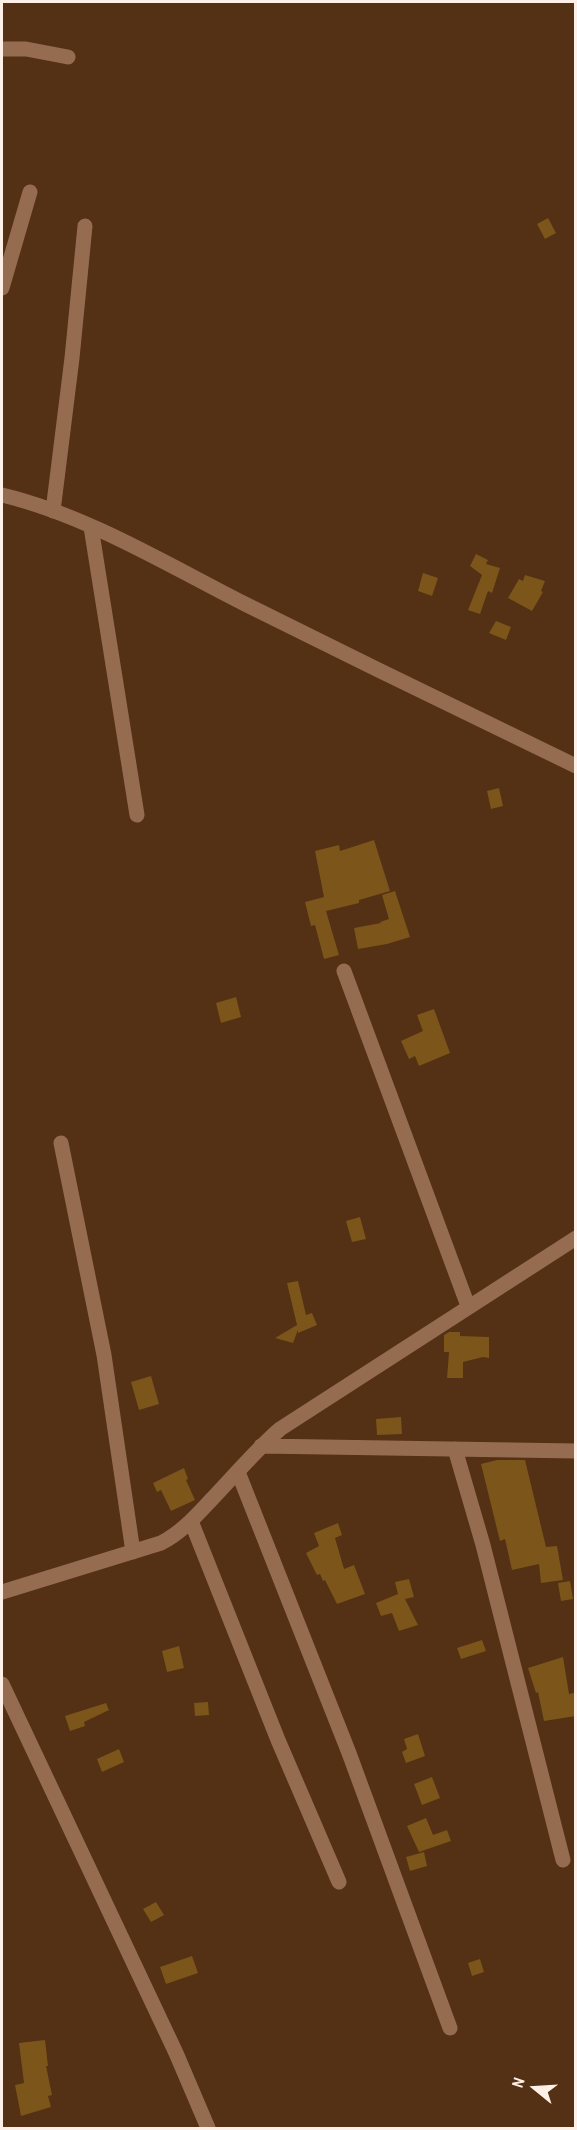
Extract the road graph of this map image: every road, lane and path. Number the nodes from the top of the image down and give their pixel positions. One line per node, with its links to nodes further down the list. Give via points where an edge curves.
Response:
1 (2, 49): 2 (street)
2 (68, 57)
3 (30, 192): 5 (street)
4 (85, 226): 7 (street)
5 (2, 288)
6 (2, 495): 7 (street)
7 (53, 511): 8 (street)
8 (91, 527): 9 (street); 10 (street)
9 (576, 766)
10 (137, 815)
11 (344, 971): 14 (street)
12 (61, 1143): 20 (street, via 104,1355)
13 (576, 1238): 14 (street)
14 (468, 1306): 15 (street, via 280,1429)
15 (261, 1446): 16 (street); 18 (street)
16 (455, 1449): 17 (street); 23 (street)
17 (576, 1451)
18 (237, 1472): 19 (street); 25 (street, via 349,1754)
19 (191, 1521): 20 (street, via 174,1537); 24 (street)
20 (133, 1552): 21 (street)
21 (2, 1592)
22 (2, 1684): 26 (street)
23 (563, 1860)
24 (339, 1882)
25 (450, 2028)
26 (208, 2128)

